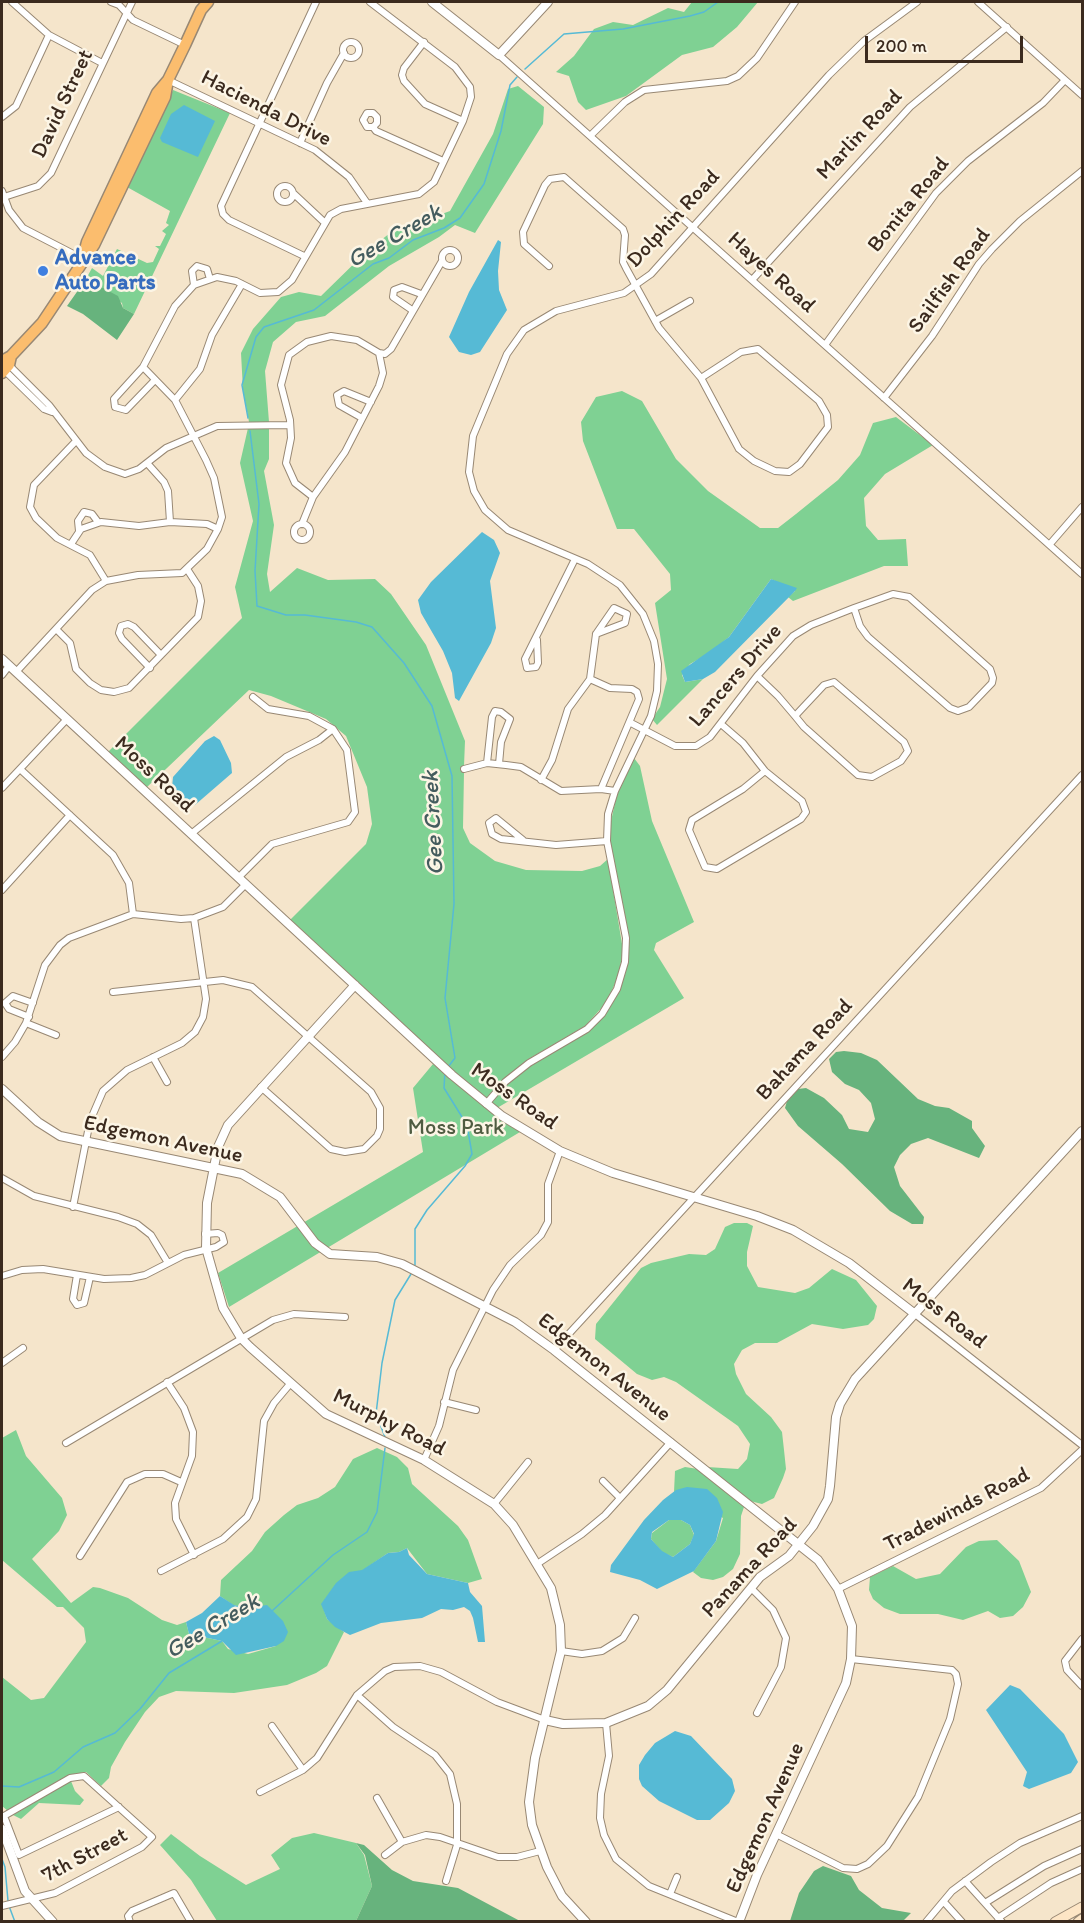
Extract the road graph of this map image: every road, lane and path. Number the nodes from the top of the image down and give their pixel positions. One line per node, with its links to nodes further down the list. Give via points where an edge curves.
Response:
1 (12, 2): 14 (street)
2 (111, 2): 12 (street)
3 (132, 2): 12 (street, David Street)
4 (316, 2): 25 (street)
5 (370, 2): 15 (street)
6 (548, 2): 18 (street)
7 (795, 2): 27 (street, via 762,51 738,76 727,81 644,90 625,102)
8 (917, 2): 35 (street, Dolphin Road, via 864,41 829,75)
9 (978, 2): 13 (street)
10 (436, 3): 18 (street, Hayes Road)
11 (204, 4): 16 (main road)
12 (127, 13): 16 (street, via 133,20); 19 (street, David Street)
13 (1007, 27): 21 (street); 41 (street, Marlin Road, via 910,107)
14 (49, 35): 19 (street); 23 (street, via 16,106)
15 (424, 42): 24 (street, via 462,73 470,87); 24 (street, via 404,68 404,81 425,104)
16 (184, 45): 20 (main road)
17 (344, 53): 28 (street)
18 (499, 55): 27 (street, Hayes Road)
19 (102, 63): 32 (street, David Street, via 45,181)
20 (168, 80): 25 (street, Hacienda Drive); 37 (main road, via 165,97 94,245)
21 (1065, 80): 22 (street); 49 (street, Bonita Road, via 936,193)
22 (1083, 95)
23 (2, 117)
24 (464, 121): 29 (street)
25 (258, 123): 28 (street, Hacienda Drive); 36 (street, via 221,206 223,214)
26 (373, 127): 29 (street)
27 (590, 136): 35 (street, Hayes Road)
28 (300, 143): 33 (street, Hacienda Drive, via 349,177)
29 (443, 161): 33 (street, via 425,192)
30 (1083, 171): 55 (street, Sailfish Road, via 1020,221 992,249)
31 (293, 193): 34 (street)
32 (3, 194): 37 (street, via 23,228)
33 (367, 203): 34 (street, via 341,209)
34 (324, 222): 36 (street)
35 (693, 228): 41 (street, Hayes Road); 44 (street, Dolphin Road)
36 (304, 256): 42 (street, via 289,285 278,292 260,293)
37 (83, 259): 51 (main road, via 52,311)
38 (442, 261): 45 (street)
39 (549, 266): 44 (street, via 524,244 523,232 545,185 550,179 564,177 623,229 623,262)
40 (210, 279): 42 (street); 43 (street); 43 (street, via 207,269 197,266 192,271)
41 (752, 280): 49 (street, Hayes Road)
42 (242, 284): 56 (street, via 212,335 200,369)
43 (194, 285): 52 (street, via 175,306)
44 (636, 286): 48 (street); 72 (street, Dolphin Road, via 556,311 524,330 507,354 470,447 471,481 479,502 491,517 516,534)
45 (421, 294): 47 (street); 47 (street, via 402,287 394,290 393,297)
46 (690, 301): 48 (street)
47 (412, 310): 50 (street, via 391,349)
48 (655, 321): 53 (street)
49 (825, 345): 55 (street, Hayes Road)
50 (379, 353): 57 (street, via 383,374); 59 (street, via 357,340 331,336 307,342 289,354 281,385)
51 (5, 365): 61 (street)
52 (143, 367): 54 (street); 54 (street, via 114,399 115,407 126,410)
53 (701, 378): 53 (street, via 739,449 775,471 796,468 828,427 819,401 758,349 741,352)
54 (154, 381): 56 (street)
55 (884, 398): 71 (street, Hayes Road)
56 (175, 400): 60 (street)
57 (370, 402): 58 (street); 58 (street, via 344,391 337,394 339,405)
58 (362, 418): 63 (street, via 345,452)
59 (288, 424): 60 (street, via 226,424); 63 (street, via 291,438 286,462 290,474 295,483)
60 (194, 436): 62 (street, via 166,448); 68 (street, via 217,490 222,517)
61 (76, 441): 62 (street, via 115,471 133,473); 70 (street, via 45,470 30,498 30,507 43,526)
62 (147, 463): 66 (street, via 168,491)
63 (314, 496): 67 (street)
64 (1083, 507): 71 (street)
65 (98, 522): 66 (street, via 139,526); 69 (street); 69 (street, via 92,514 84,512 78,521)
66 (170, 522): 68 (street, via 207,524)
67 (302, 524)
68 (218, 529): 73 (street, via 207,549)
69 (78, 531): 70 (street)
70 (71, 544): 75 (street, via 90,555)
71 (1050, 544): 74 (street, Hayes Road)
72 (575, 559): 79 (street); 94 (street, Dolphin Road, via 620,585 650,628 658,679 654,705)
73 (188, 569): 75 (street, via 177,575 138,575); 80 (street, via 198,586 198,617)
74 (1083, 574)
75 (106, 581): 77 (street, via 92,590)
76 (854, 609): 76 (street, Lancers Drive, via 893,594 904,594 990,669 992,683 969,707 958,711 950,708 868,637); 86 (street, Lancers Drive, via 793,636)
77 (56, 629): 83 (street, via 70,643 76,669 101,690 129,688); 84 (street)
78 (596, 634): 78 (street, via 614,608 627,614 625,623); 87 (street)
79 (537, 640)
80 (162, 655): 83 (street); 83 (street, via 134,627 121,626 122,639)
81 (2, 659): 82 (street, Moss Road)
82 (9, 666): 84 (street, Moss Road); 85 (street)
83 (150, 668)
84 (16, 672): 90 (street, Moss Road)
85 (2, 675)
86 (757, 676): 89 (street); 92 (street, Lancers Drive)
87 (591, 679): 91 (street, via 610,688 637,692 639,699); 101 (street, via 568,709 552,760)
88 (253, 697): 93 (street, via 268,709 309,716)
89 (795, 716): 89 (street, via 863,777 872,777 901,760 908,751 904,742 834,682 824,685)
90 (67, 719): 97 (street); 106 (street, Moss Road)
91 (631, 723): 94 (street); 103 (street)
92 (721, 724): 94 (street, Lancers Drive, via 704,742 690,748 666,743); 99 (street)
93 (333, 729): 106 (street, via 286,757); 109 (street, via 346,750 354,817 327,830 272,844)
94 (644, 730): 104 (street, Dolphin Road)
95 (487, 763): 96 (street); 96 (street, via 495,711 510,719 501,742); 98 (street)
96 (499, 764): 101 (street, via 521,767)
97 (20, 769): 102 (street); 105 (street)
98 (464, 770)
99 (765, 771): 99 (street, via 801,801 806,808 804,816 717,869 705,867 689,830 692,820)
100 (1083, 775): 132 (street, Bahama Road)
101 (541, 780): 103 (street, via 561,791)
102 (2, 788)
103 (601, 789): 104 (street)
104 (615, 791): 108 (street, Dolphin Road, via 608,814)
105 (70, 815): 111 (street); 112 (street, via 123,868)
106 (191, 834): 109 (street, Moss Road)
107 (523, 840): 107 (street, via 496,818 489,823 496,837); 108 (street, via 556,845)
108 (608, 841): 126 (street, Dolphin Road, via 626,938 625,962 616,989 602,1014 587,1029 522,1068)
109 (238, 878): 110 (street, Moss Road)
110 (246, 884): 113 (street, via 223,907); 115 (street, Moss Road)
111 (2, 890)
112 (133, 914): 113 (street); 117 (street, via 79,933 60,945 45,965)
113 (194, 918): 114 (street)
114 (204, 982): 116 (street); 120 (street, via 235,981 252,987); 122 (street, via 206,1007 195,1032)
115 (355, 985): 120 (street, Murphy Road); 126 (street, Moss Road)
116 (113, 992)
117 (33, 1003): 118 (street); 118 (street, via 12,996 5,1002)
118 (27, 1020): 119 (street); 121 (street)
119 (56, 1035)
120 (308, 1035): 124 (street, Murphy Road); 124 (street, via 377,1101 382,1121 372,1143 356,1152 331,1149)
121 (2, 1057)
122 (153, 1057): 123 (street); 128 (street, via 127,1070 103,1090)
123 (167, 1082)
124 (261, 1087): 130 (street, Murphy Road, via 228,1125)
125 (2, 1089): 128 (street, Edgemon Avenue, via 50,1131)
126 (486, 1104): 129 (street, Moss Road)
127 (1083, 1131): 141 (street, Panama Road)
128 (85, 1142): 130 (street, Edgemon Avenue); 133 (street)
129 (560, 1151): 132 (street, Moss Road, via 613,1173); 140 (street, via 548,1184 548,1222 510,1265)
130 (214, 1167): 134 (street, Murphy Road); 140 (street, Edgemon Avenue, via 242,1174 270,1189 290,1207 315,1244 330,1254 392,1261)
131 (2, 1178): 133 (street, via 34,1196)
132 (694, 1197): 141 (street, Moss Road, via 772,1221 814,1240); 145 (street, Bahama Road)
133 (73, 1207): 136 (street, via 138,1224 152,1235)
134 (205, 1234): 135 (street, Murphy Road); 135 (street, via 218,1233 224,1239 222,1246)
135 (206, 1248): 136 (street); 143 (street, Murphy Road, via 223,1308)
136 (168, 1263): 139 (street, via 131,1278)
137 (77, 1275): 138 (street, via 33,1269); 139 (street); 139 (street, via 73,1299 76,1305 84,1303)
138 (2, 1276)
139 (90, 1277)
140 (485, 1306): 145 (street, Edgemon Avenue); 149 (street, via 453,1370)
141 (915, 1314): 153 (street, Moss Road); 160 (street, Panama Road, via 855,1379 840,1404 833,1433 828,1499)
142 (345, 1317): 143 (street, via 294,1314 273,1320)
143 (241, 1338): 147 (street); 148 (street, Murphy Road)
144 (23, 1348): 146 (street)
145 (554, 1350): 151 (street, Edgemon Avenue)
146 (2, 1363)
147 (167, 1382): 152 (street); 157 (street, via 184,1408 193,1432 192,1456)
148 (290, 1384): 154 (street, Murphy Road, via 326,1414); 161 (street, via 264,1421 256,1499 247,1517 223,1539)
149 (444, 1402): 150 (street); 154 (street, via 433,1444)
150 (476, 1410)
151 (670, 1442): 158 (street); 160 (street, Edgemon Avenue)
152 (66, 1443)
153 (1083, 1447): 166 (street, Tradewinds Road, via 1066,1468 1041,1488)
154 (424, 1460): 159 (street, Murphy Road)
155 (528, 1462): 159 (street)
156 (603, 1481): 158 (street)
157 (181, 1482): 161 (street, via 176,1519); 162 (street, via 156,1474 136,1476 127,1482)
158 (620, 1498): 163 (street, via 582,1534)
159 (494, 1504): 163 (street, Murphy Road, via 513,1525)
160 (799, 1543): 165 (street, Panama Road); 166 (street, Edgemon Avenue, via 827,1571)
161 (194, 1555): 164 (street)
162 (80, 1556)
163 (537, 1564): 169 (street, Murphy Road, via 557,1606)
164 (161, 1571)
165 (751, 1588): 173 (street, via 773,1610 786,1638 781,1667); 175 (street, Panama Road, via 668,1690 648,1706)
166 (838, 1589): 170 (street, Edgemon Avenue, via 852,1626)
167 (635, 1618): 169 (street, via 623,1638 602,1651)
168 (1083, 1639): 171 (street, via 1065,1661 1067,1670)
169 (561, 1651): 174 (street, Murphy Road)
170 (851, 1659): 183 (street, Edgemon Avenue, via 838,1703); 183 (street, via 952,1670 956,1674 958,1684 950,1719 918,1797 887,1846 857,1869 837,1865)
171 (1083, 1686)
172 (357, 1695): 174 (street, via 385,1671 420,1666); 177 (street, via 317,1758); 185 (street, via 444,1766 454,1787)
173 (758, 1713)
174 (545, 1720): 175 (street, Panama Road, via 563,1724); 187 (street, Murphy Road, via 529,1802)
175 (606, 1723): 193 (street, via 609,1756 600,1805 604,1835 616,1859 627,1870 649,1886)
176 (272, 1726): 177 (street)
177 (303, 1770): 178 (street)
178 (260, 1792)
179 (377, 1798): 184 (street)
180 (119, 1807): 180 (street, via 19,1855 4,1816 70,1778 84,1776); 194 (street, 7th Street, via 152,1837 142,1847 55,1893)
181 (1083, 1816): 192 (street, via 1020,1844)
182 (2, 1829): 194 (street)
183 (776, 1834): 205 (street, Edgemon Avenue)
184 (402, 1842): 185 (street, via 426,1835); 188 (street)
185 (457, 1845): 187 (street, via 498,1857); 191 (street)
186 (1083, 1849): 196 (street, via 1044,1866)
187 (540, 1851): 204 (street, Murphy Road, via 562,1896)
188 (385, 1855)
189 (1083, 1869): 201 (street, via 1035,1892)
190 (677, 1876): 193 (street)
191 (446, 1881)
192 (965, 1881): 195 (street); 196 (street)
193 (670, 1894): 205 (street)
194 (31, 1900): 197 (street, 7th Street); 202 (street)
195 (944, 1902): 206 (street); 207 (street)
196 (985, 1903): 201 (street)
197 (7, 1905)
198 (1083, 1907): 208 (main road)
199 (129, 1919): 203 (street, via 132,1911 174,1893)
200 (1083, 1919): 209 (main road)
201 (1000, 1920)
202 (53, 1922)
203 (191, 1922)
204 (586, 1922)
205 (738, 1922)
206 (926, 1922)
207 (962, 1922)
208 (1055, 1922)
209 (1078, 1922)

